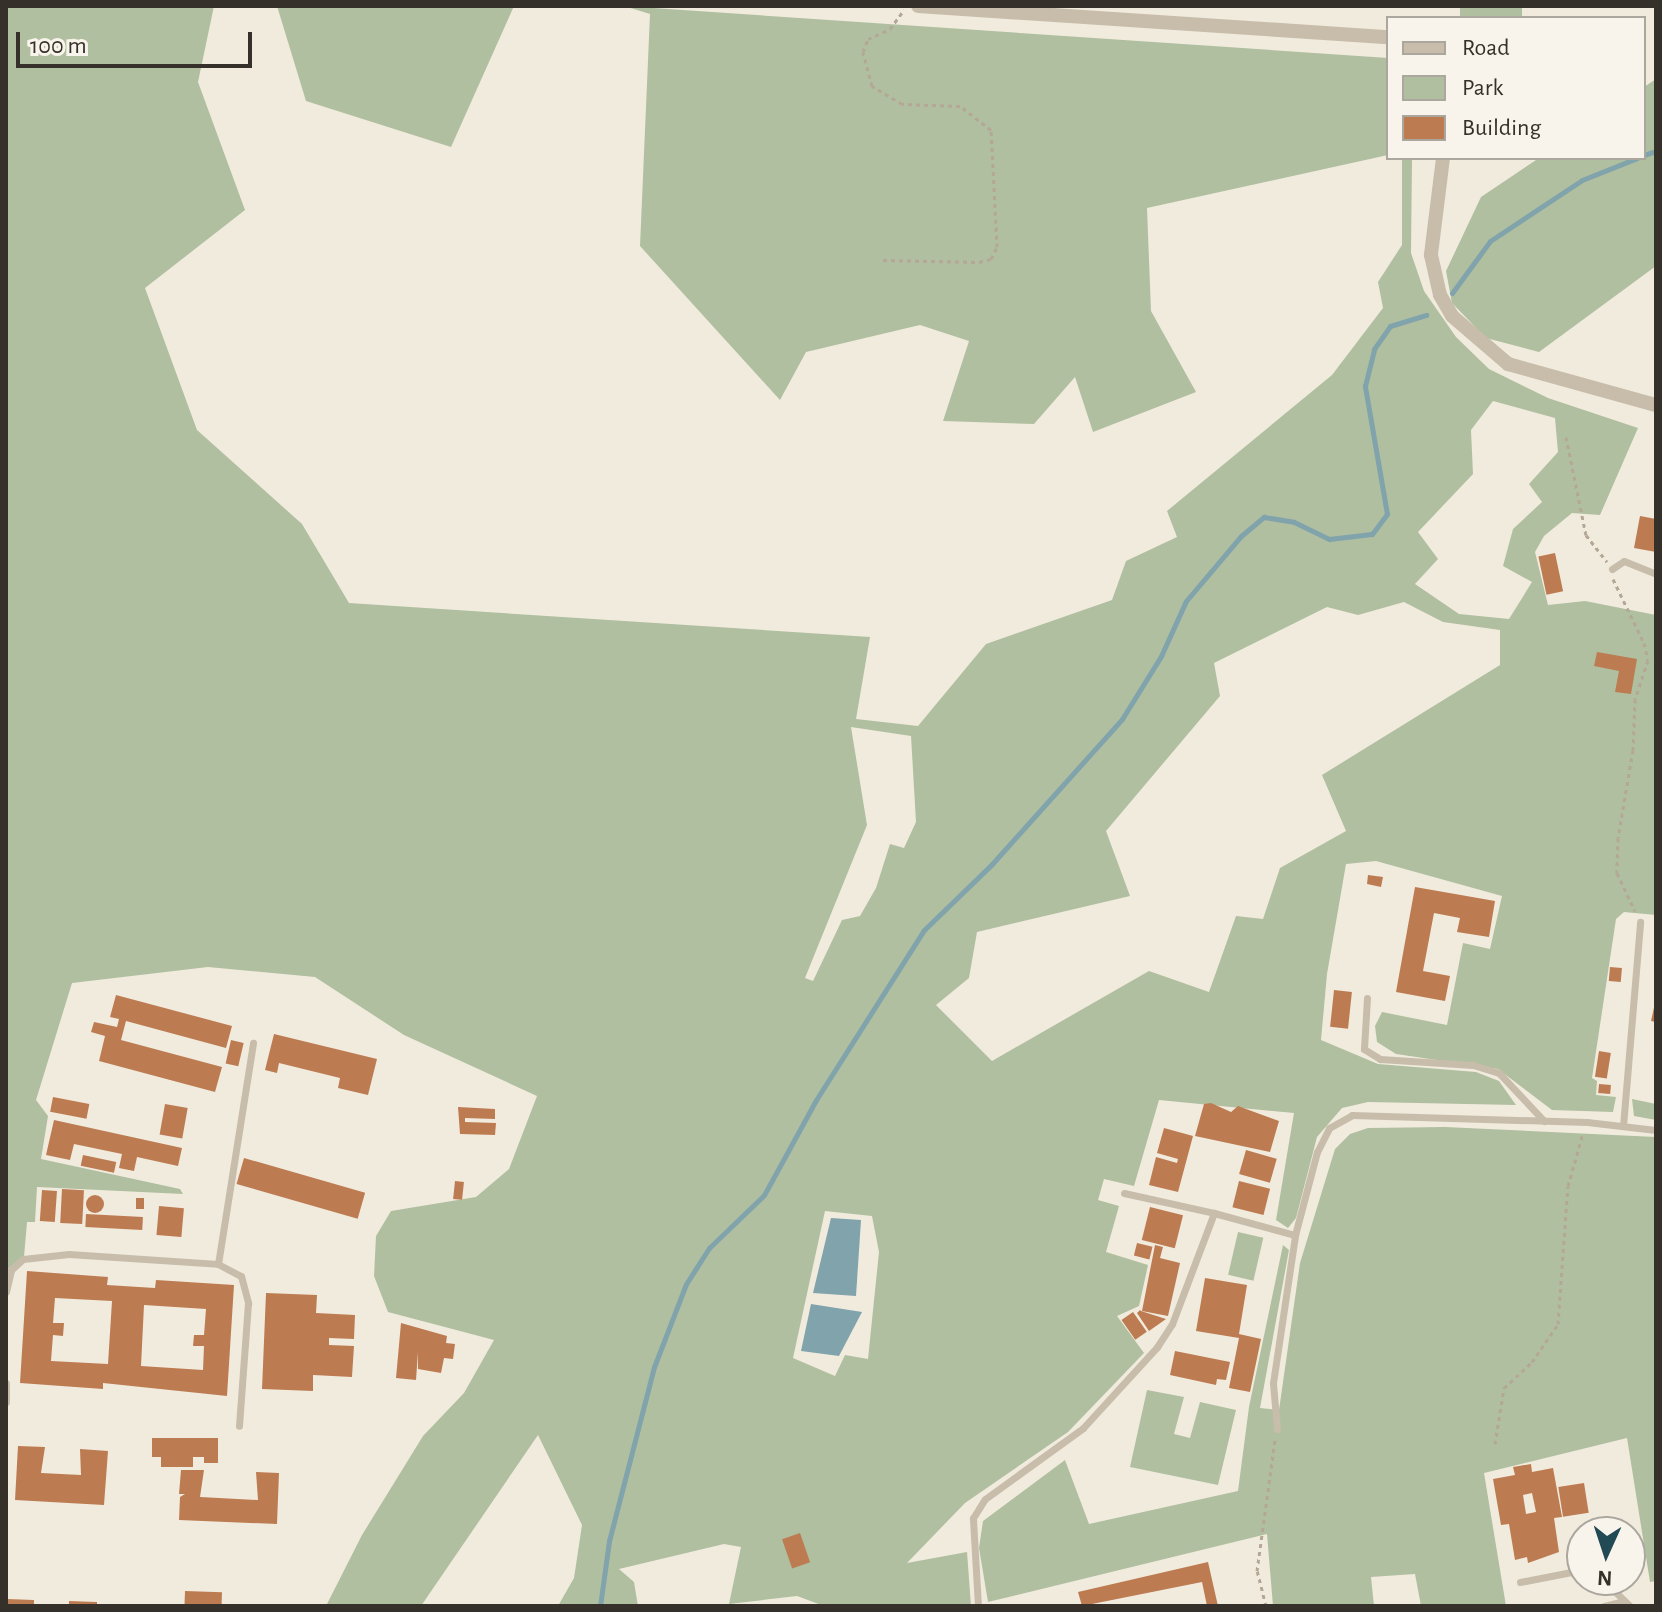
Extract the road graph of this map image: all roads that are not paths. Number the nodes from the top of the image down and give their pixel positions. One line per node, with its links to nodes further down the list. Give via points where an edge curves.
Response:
1 (918, 6): 2 (street)
2 (1386, 37)
3 (1443, 160): 4 (street, via 1431,255 1440,295 1452,316 1508,364)
4 (1656, 405)
5 (1612, 569): 6 (lane, via 1624,561)
6 (1656, 574)
7 (1640, 922): 11 (lane)
8 (1367, 998): 10 (lane, via 1364,1049 1380,1059 1473,1065 1499,1073)
9 (253, 1043): 16 (lane)
10 (1544, 1121): 11 (lane); 15 (lane, via 1352,1115 1329,1128 1323,1139)
11 (1623, 1126): 12 (lane)
12 (1656, 1130)
13 (1124, 1193): 14 (lane)
14 (1214, 1213): 15 (lane); 25 (lane, via 1172,1324 1157,1347 1083,1428 985,1499 973,1518)
15 (1295, 1235): 21 (lane, via 1273,1383)
16 (218, 1264): 17 (lane, via 69,1254 23,1259 11,1270); 20 (lane, via 241,1276 248,1303)
17 (6, 1292)
18 (6, 1383): 19 (lane)
19 (6, 1402)
20 (239, 1426)
21 (1277, 1429)
22 (1566, 1573): 23 (lane)
23 (1520, 1582)
24 (1627, 1604): 26 (lane)
25 (978, 1606)
26 (1604, 1606)

